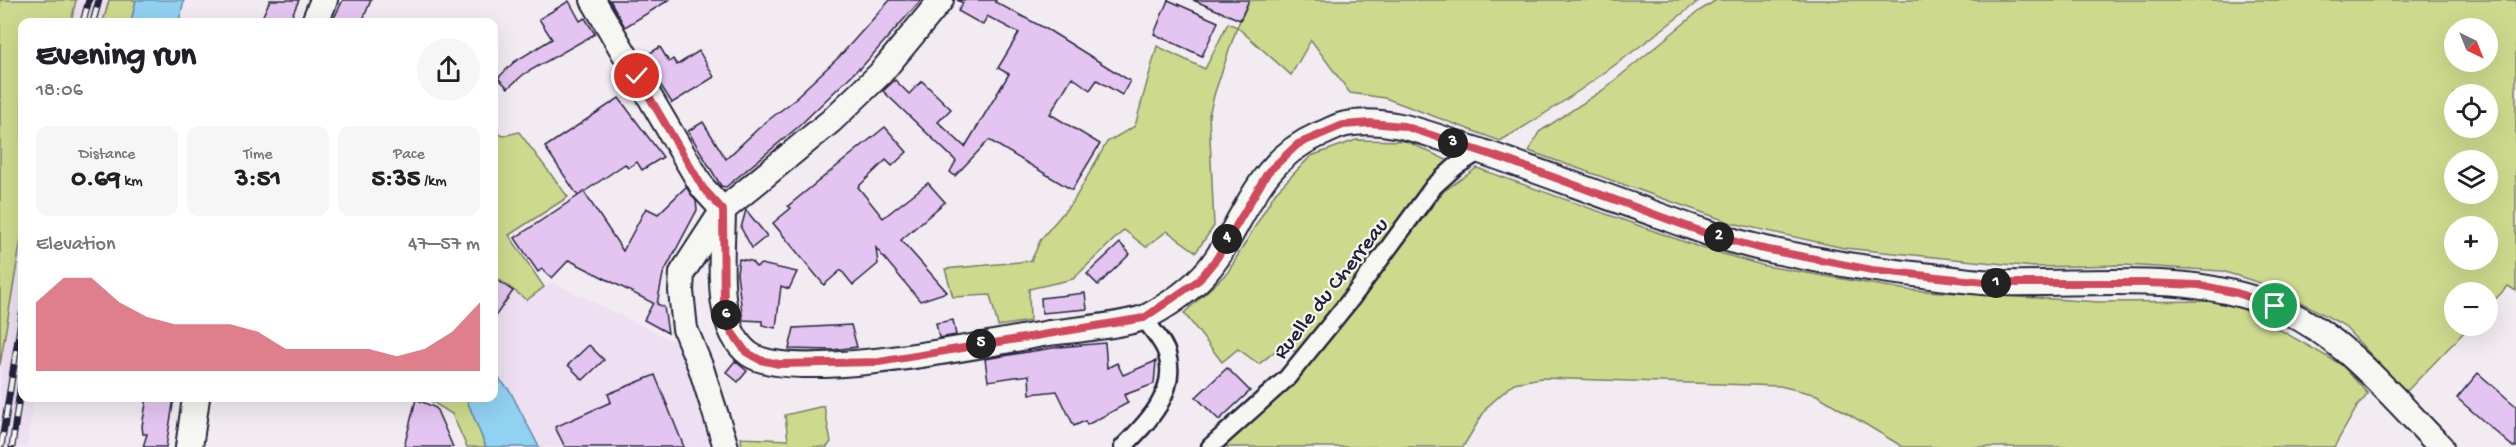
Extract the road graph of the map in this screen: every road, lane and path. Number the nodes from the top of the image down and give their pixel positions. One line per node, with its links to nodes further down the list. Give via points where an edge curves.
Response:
1 (324, 0): 4 (main road)
2 (593, 0): 6 (street, via 703,188)
3 (941, 0): 6 (street, via 880,74 831,121)
4 (317, 18)
5 (1480, 152): 7 (street, via 1404,126 1370,123 1343,125 1298,144 1268,172 1217,258 1199,280); 12 (street, Ruelle du Cherreau, via 1434,186 1352,299 1287,378); 13 (street, via 1708,234 1872,270 1994,283 2199,285 2237,293 2275,306 2316,327 2348,352)
6 (723, 210): 7 (street, via 724,310 731,331 746,352 760,360 779,364 879,362); 10 (street, via 682,273 681,291 685,329)
7 (1144, 318): 11 (street, via 1167,352 1167,389)
8 (195, 402): 9 (main road)
9 (189, 447)
10 (726, 447)
11 (1123, 447)
12 (1210, 447)
13 (2441, 447)

